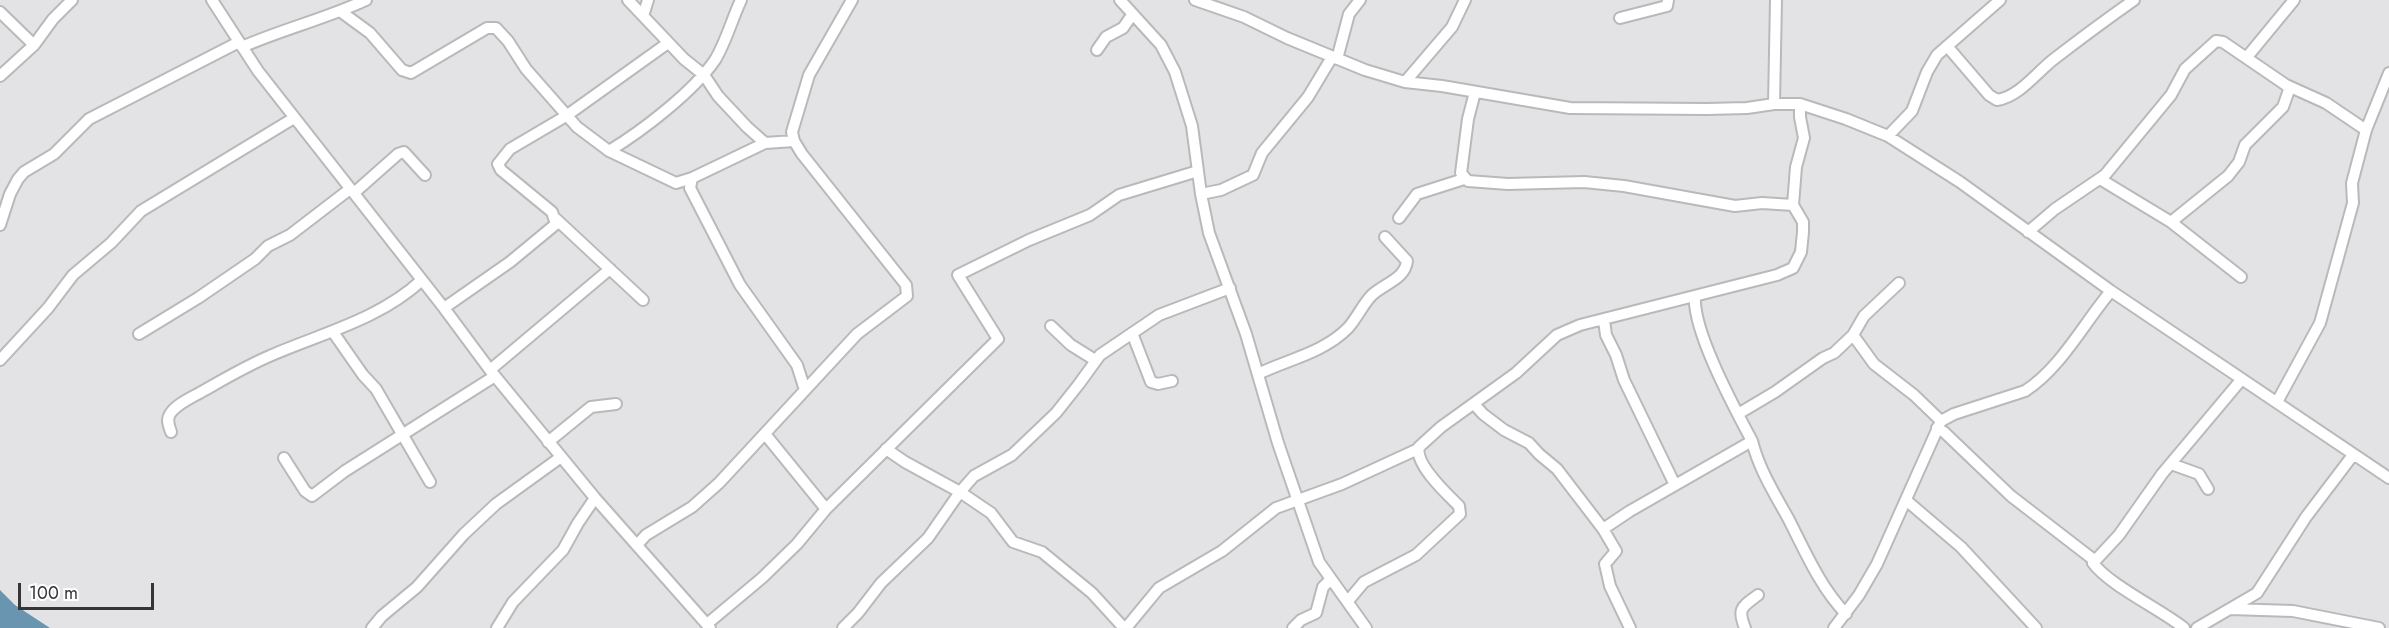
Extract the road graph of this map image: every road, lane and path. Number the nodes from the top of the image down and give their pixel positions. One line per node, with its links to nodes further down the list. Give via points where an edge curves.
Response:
1 (72, 0): 21 (street)
2 (212, 0): 22 (street)
3 (366, 0): 16 (street)
4 (741, 0): 28 (street, via 716,58)
5 (852, 0): 39 (street, via 809,75 792,126)
6 (1120, 0): 18 (street)
7 (1195, 0): 26 (street, via 1244,17)
8 (1360, 0): 26 (street, via 1349,14)
9 (1465, 0): 30 (street, via 1452,27)
10 (1668, 0): 19 (street, via 1667,6)
11 (1776, 0): 33 (street)
12 (2000, 0): 23 (street)
13 (2133, 0): 23 (street, via 2002,99 1989,95)
14 (2294, 0): 25 (street)
15 (639, 3): 20 (street, via 643,16)
16 (340, 11): 22 (street); 35 (street, via 370,33 402,70 411,73 487,28 496,28)
17 (0, 12): 21 (street)
18 (1132, 15): 24 (street); 42 (street, via 1161,45 1172,65 1192,126)
19 (1620, 18)
20 (668, 43): 28 (street); 35 (street)
21 (34, 45): 29 (street)
22 (240, 45): 36 (street); 53 (street, via 89,119 54,154 18,179)
23 (1947, 46): 38 (street, via 1933,60 1912,111)
24 (1097, 50)
25 (2247, 57): 31 (street); 45 (street, via 2220,40 2212,44 2185,69 2171,95)
26 (1335, 58): 30 (street); 48 (street, via 1299,110 1262,153 1253,176)
27 (2389, 74): 37 (street)
28 (704, 75): 40 (street, via 718,96); 41 (street, via 639,134)
29 (0, 76)
30 (1405, 82): 32 (street)
31 (2290, 87): 37 (street, via 2326,103); 52 (street, via 2283,107 2245,145 2240,162 2228,176)
32 (1475, 92): 33 (street, via 1570,108 1707,109); 44 (street, via 1462,155)
33 (1774, 104): 34 (street)
34 (1800, 104): 38 (street); 49 (street, via 1804,138 1796,167)
35 (566, 116): 41 (street); 51 (street, via 510,149 498,165)
36 (294, 118): 47 (street); 71 (street, via 141,211 73,275)
37 (2366, 130): 78 (street, via 2352,183 2353,203 2319,323)
38 (1888, 136): 54 (street)
39 (794, 141): 40 (street); 77 (street, via 908,290 901,302 857,334)
40 (765, 143): 46 (street)
41 (609, 151): 46 (street, via 676,183)
42 (1198, 171): 48 (street); 88 (street, via 1119,195 1084,218 958,274 998,339)
43 (424, 175): 47 (street, via 404,152)
44 (1464, 179): 49 (street, via 1508,184 1584,182 1735,206); 50 (street, via 1417,194)
45 (2100, 179): 52 (street); 54 (street, via 2055,208)
46 (691, 183): 77 (street, via 740,285 797,365)
47 (352, 191): 58 (street); 69 (street)
48 (1202, 200): 60 (street, via 1209,233)
49 (1793, 205): 62 (street, via 1803,222 1803,232 1801,252 1793,268)
50 (1399, 218)
51 (556, 219): 56 (street); 64 (street, via 544,235)
52 (2171, 222): 57 (street)
53 (0, 225)
54 (2028, 232): 61 (street)
55 (1385, 237): 74 (street, via 1407,261 1396,279 1371,296 1336,338 1300,359)
56 (610, 269): 63 (street); 73 (street)
57 (2241, 277)
58 (422, 280): 64 (street); 67 (street, via 402,297)
59 (1899, 283): 70 (street, via 1864,316)
60 (1230, 288): 68 (street, via 1169,310); 74 (street)
61 (2110, 291): 75 (street); 82 (street, via 2068,348 2034,385 1954,414)
62 (1695, 296): 65 (street); 81 (street, via 1706,345)
63 (643, 300)
64 (444, 308): 73 (street)
65 (1604, 320): 80 (street, via 1557,334 1516,373); 96 (street, via 1624,380)
66 (1051, 326): 72 (street)
67 (333, 332): 83 (street, via 249,365 175,408 168,423); 84 (street)
68 (1132, 333): 72 (street); 76 (street, via 1151,382)
69 (140, 334)
70 (1853, 335): 81 (street, via 1834,353); 82 (street, via 1874,364 1914,395)
71 (0, 360)
72 (1095, 360): 98 (street, via 1056,413 1012,455 974,476)
73 (492, 373): 84 (street); 87 (street)
74 (1258, 374): 100 (street)
75 (2241, 380): 78 (street); 93 (street)
76 (1172, 381)
77 (805, 390): 85 (street)
78 (2277, 402): 90 (street)
79 (616, 404): 87 (street, via 591,407)
80 (1474, 404): 89 (street); 103 (street, via 1504,430 1529,443 1557,469)
81 (1738, 414): 86 (street)
82 (1939, 425): 101 (street); 105 (street, via 2011,496)
83 (171, 432)
84 (403, 433): 92 (street, via 312,496); 95 (street)
85 (765, 434): 102 (street); 104 (street, via 692,507 646,535)
86 (1752, 441): 96 (street); 110 (street, via 1772,490 1813,566 1831,598)
87 (549, 442): 91 (street)
88 (886, 449): 98 (street); 102 (street)
89 (1418, 449): 100 (street, via 1342,484); 108 (street, via 1426,470 1459,506 1460,514 1416,555 1364,582)
90 (2353, 455): 94 (street); 109 (street, via 2306,517 2262,588)
91 (561, 457): 99 (street); 113 (street, via 496,504)
92 (284, 458)
93 (2170, 464): 97 (street, via 2199,474); 105 (street, via 2119,535)
94 (2389, 478)
95 (430, 482)
96 (1675, 485): 103 (street)
97 (2208, 489)
98 (960, 492): 115 (street, via 928,538 881,583); 116 (street, via 991,513 1013,542 1042,552 1084,586)
99 (595, 498): 104 (street); 114 (street, via 563,550 513,602)
100 (1298, 499): 106 (street, via 1319,562); 116 (street, via 1276,508 1222,551 1159,588)
101 (1907, 501): 110 (street, via 1877,564); 122 (street, via 1961,547)
102 (826, 509): 111 (street, via 797,544)
103 (1603, 529): 119 (street, via 1616,551 1605,564 1610,586)
104 (637, 545): 111 (street)
105 (2094, 560): 123 (street, via 2100,570)
106 (1331, 579): 108 (street); 117 (street, via 1323,587 1316,613)
107 (1758, 595): 120 (street, via 1741,609)
108 (1348, 600): 118 (street)
109 (2230, 609): 112 (street, via 2293,611); 124 (street)
110 (1846, 614): 121 (street)
111 (708, 626)
112 (2373, 627)
113 (372, 628)
114 (497, 628)
115 (843, 628)
116 (1125, 628)
117 (1293, 628)
118 (1366, 628)
119 (1630, 628)
120 (1745, 628)
121 (1834, 628)
122 (2036, 628)
123 (2184, 628)
124 (2197, 628)

